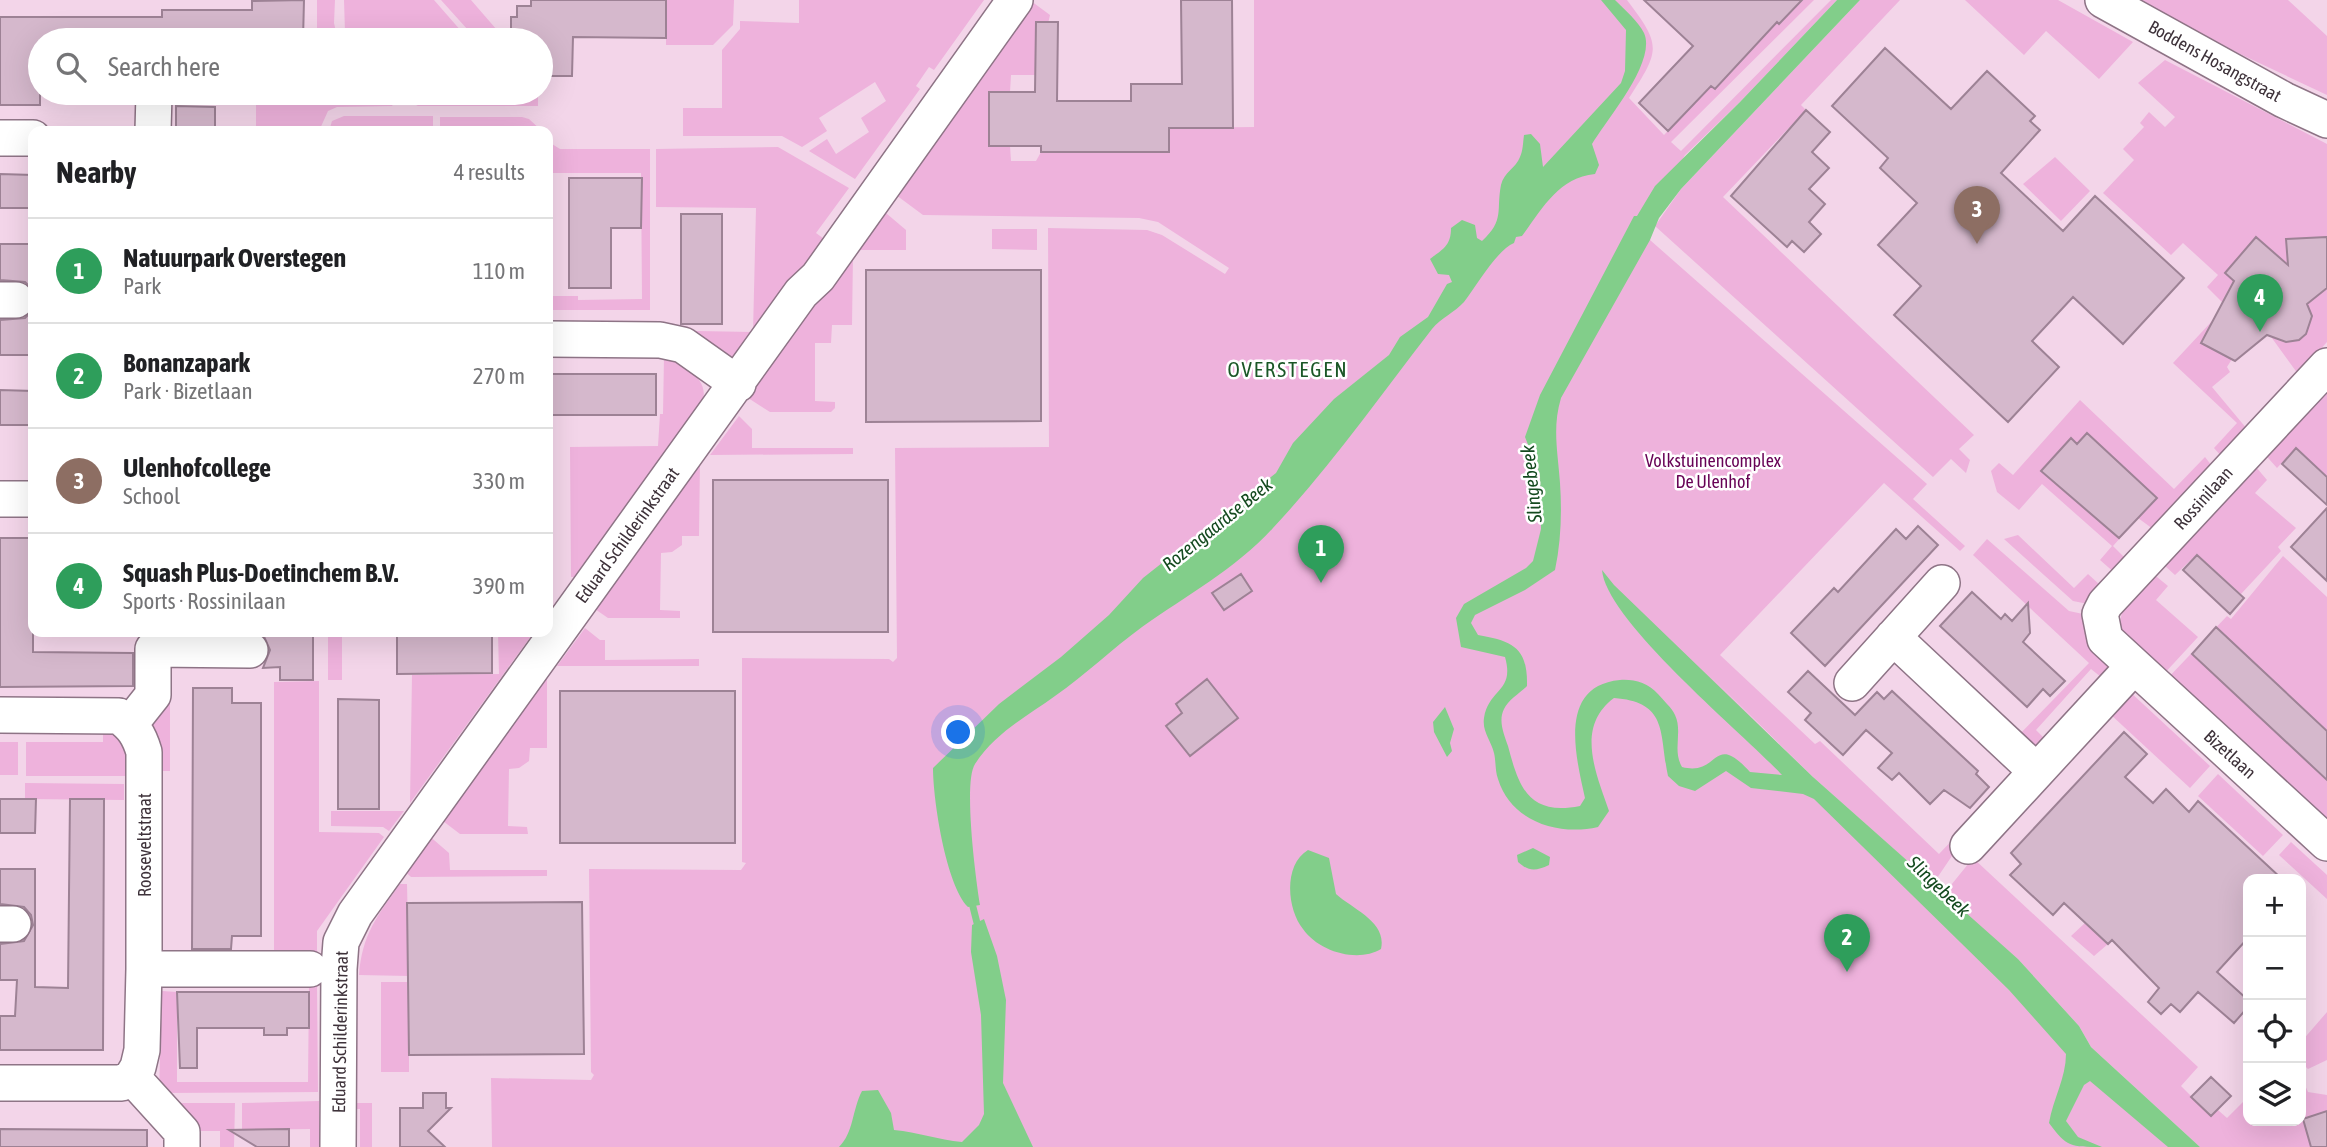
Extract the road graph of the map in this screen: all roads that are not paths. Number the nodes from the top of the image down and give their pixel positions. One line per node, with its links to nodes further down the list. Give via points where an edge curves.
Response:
1 (1015, 0): 10 (street, Eduard Schilderinkstraat)
2 (2103, 0): 4 (street, Boddens Hosangstraat)
3 (154, 105): 5 (street)
4 (2327, 120)
5 (153, 126)
6 (0, 138): 7 (street)
7 (28, 138)
8 (553, 339): 10 (street, via 660,340 683,345)
9 (2327, 366): 17 (street, Rossinilaan, via 2105,604 2100,614)
10 (738, 384): 14 (street, Eduard Schilderinkstraat)
11 (0, 499): 12 (street)
12 (28, 499)
13 (1942, 583): 16 (street)
14 (553, 636)
15 (552, 637): 31 (street, Eduard Schilderinkstraat, via 355,914 341,942)
16 (1893, 637): 20 (street); 23 (street)
17 (2105, 639): 19 (street, Bizetlaan)
18 (250, 650): 22 (street, via 153,649 153,695)
19 (2134, 666): 23 (street); 24 (street, Bizetlaan)
20 (1852, 683)
21 (0, 715): 22 (street, via 103,714 119,716)
22 (130, 724): 27 (street, Rooseveltstraat, via 144,752)
23 (2036, 771): 25 (street)
24 (2327, 843)
25 (1968, 846)
26 (310, 969): 27 (street)
27 (144, 970): 28 (street, Rooseveltstraat, via 142,1051)
28 (132, 1077): 29 (street, via 122,1083 101,1084); 30 (street, via 182,1132)
29 (0, 1083)
30 (182, 1147)
31 (338, 1147)

